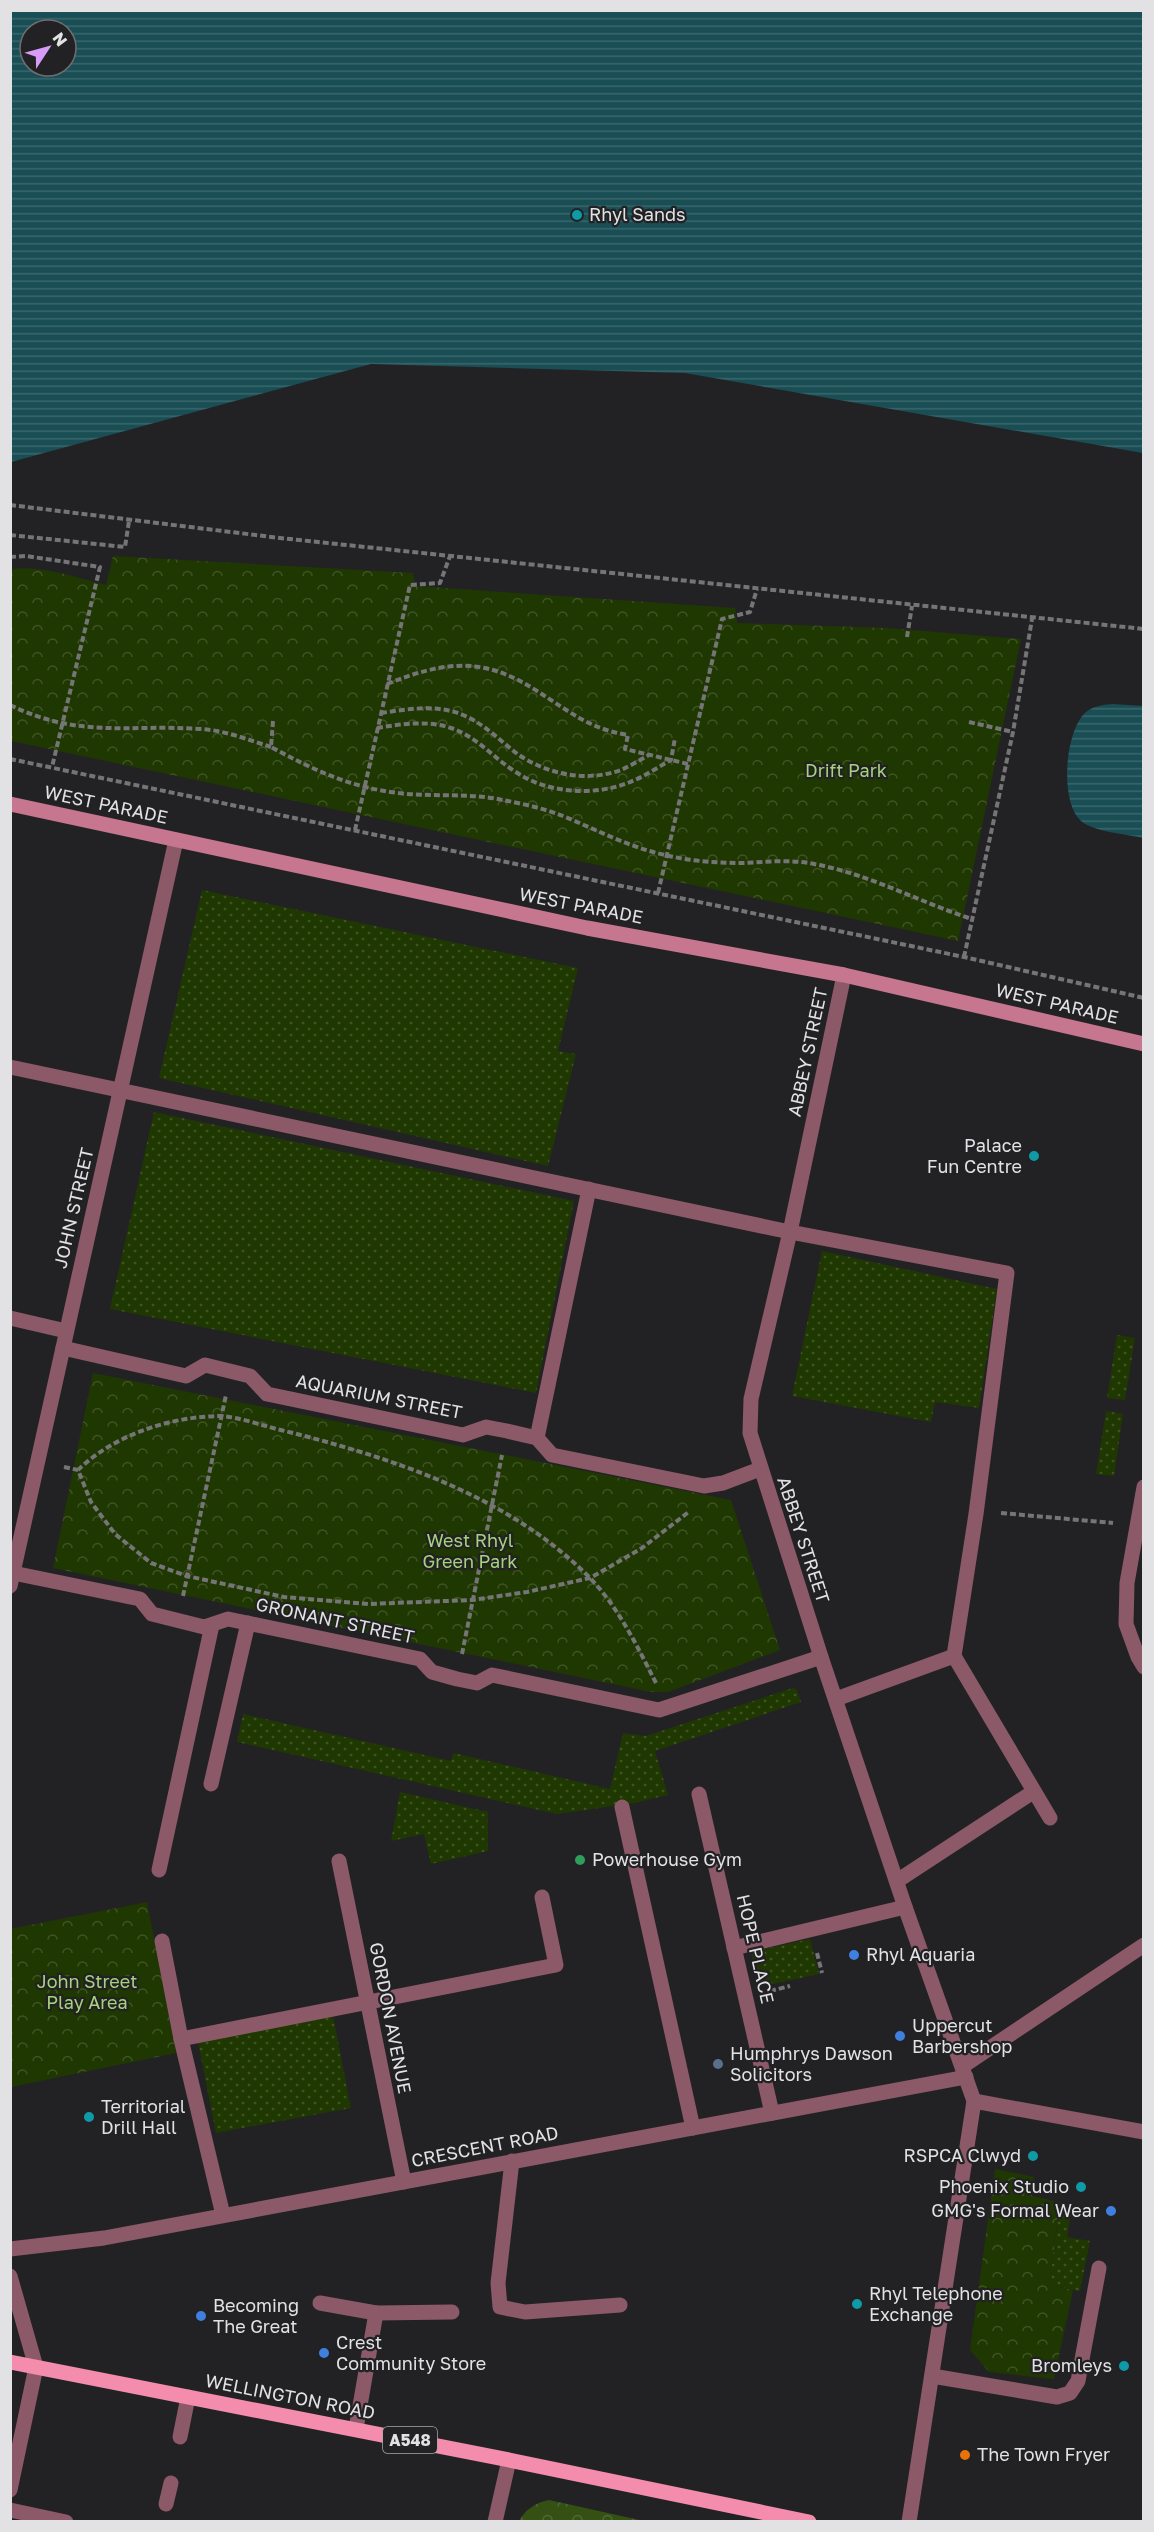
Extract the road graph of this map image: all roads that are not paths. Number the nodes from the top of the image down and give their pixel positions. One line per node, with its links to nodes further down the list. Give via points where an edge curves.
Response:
1 (10, 804): 2 (main road, WEST PARADE)
2 (176, 840): 3 (main road, WEST PARADE, via 586,927); 6 (street, JOHN STREET)
3 (844, 975): 4 (main road, WEST PARADE); 8 (street, ABBEY STREET)
4 (1143, 1044)
5 (10, 1067): 6 (street)
6 (120, 1090): 7 (street); 10 (street, JOHN STREET)
7 (589, 1189): 8 (street); 12 (street)
8 (790, 1232): 13 (street, ABBEY STREET, via 751,1399 750,1433); 18 (street, via 1007,1273)
9 (10, 1318): 10 (street)
10 (66, 1331): 11 (street, JOHN STREET)
11 (63, 1348): 12 (street, AQUARIUM STREET, via 186,1376 205,1365 250,1376 267,1394 463,1435 486,1427); 15 (street, JOHN STREET)
12 (537, 1438): 13 (street, AQUARIUM STREET, via 552,1455 704,1486)
13 (760, 1468): 19 (street, ABBEY STREET)
14 (1143, 1487): 20 (street, via 1127,1583 1126,1624)
15 (11, 1581): 17 (street, GRONANT STREET, via 140,1599 152,1614 204,1627)
16 (248, 1623): 17 (street, GRONANT STREET, via 228,1618); 19 (street, GRONANT STREET, via 420,1659 432,1672 457,1679 477,1683 492,1675 659,1710); 22 (street)
17 (212, 1624): 28 (street)
18 (954, 1656): 21 (street); 23 (street)
19 (821, 1657): 21 (street, ABBEY STREET)
20 (1143, 1667)
21 (836, 1699): 29 (street, ABBEY STREET)
22 (211, 1784)
23 (1033, 1792): 26 (street); 29 (street)
24 (699, 1794): 34 (street, HOPE PLACE)
25 (622, 1807): 40 (street)
26 (1050, 1818)
27 (339, 1861): 35 (street, GORDON AVENUE)
28 (159, 1870)
29 (897, 1881): 31 (street, ABBEY STREET)
30 (542, 1898): 35 (street, via 556,1965)
31 (905, 1907): 34 (street); 37 (street, ABBEY STREET)
32 (162, 1941): 36 (street)
33 (1143, 1945): 37 (street, CRESCENT ROAD)
34 (734, 1947): 39 (street, HOPE PLACE)
35 (367, 2001): 36 (street); 43 (street, GORDON AVENUE)
36 (181, 2039): 44 (street)
37 (964, 2072): 38 (street, ABBEY STREET); 39 (street, CRESCENT ROAD)
38 (974, 2101): 41 (street); 54 (street)
39 (772, 2113): 40 (street, CRESCENT ROAD)
40 (693, 2128): 42 (street, CRESCENT ROAD)
41 (1143, 2132)
42 (512, 2161): 43 (street, CRESCENT ROAD); 49 (street, via 498,2283 500,2307 525,2312)
43 (404, 2182): 44 (street, CRESCENT ROAD)
44 (223, 2216): 45 (street, CRESCENT ROAD, via 104,2238)
45 (10, 2249)
46 (1099, 2268): 54 (street, via 1078,2381 1070,2393 1057,2397)
47 (10, 2276): 53 (street)
48 (320, 2303): 51 (street)
49 (620, 2306)
50 (452, 2312): 51 (street)
51 (376, 2313): 56 (street)
52 (10, 2362): 53 (main road, WELLINGTON ROAD / A548)
53 (36, 2367): 55 (main road, WELLINGTON ROAD / A548); 60 (street)
54 (932, 2376): 66 (street)
55 (188, 2397): 56 (main road, WELLINGTON ROAD / A548); 57 (street)
56 (356, 2429): 58 (main road, WELLINGTON ROAD / A548)
57 (180, 2437)
58 (509, 2460): 63 (main road, WELLINGTON ROAD / A548); 65 (street)
59 (171, 2483): 61 (street)
60 (10, 2490)
61 (166, 2504)
62 (10, 2510): 64 (street)
63 (805, 2521)
64 (66, 2522)
65 (495, 2522)
66 (909, 2522)

